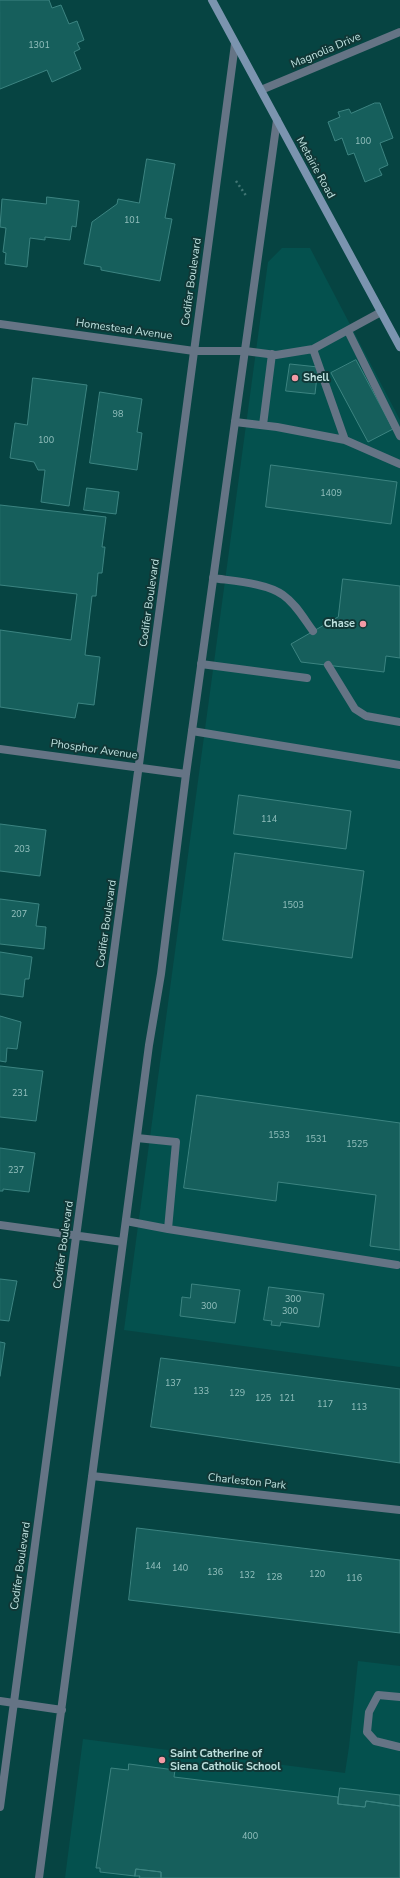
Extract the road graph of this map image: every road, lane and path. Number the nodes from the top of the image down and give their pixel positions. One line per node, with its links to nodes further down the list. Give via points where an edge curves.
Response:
1 (212, 0): 3 (main road, Metairie Road)
2 (400, 32): 4 (street, Magnolia Drive)
3 (235, 44): 4 (main road, Metairie Road); 14 (street, Codifer Boulevard)
4 (261, 90): 5 (main road, Metairie Road)
5 (277, 120): 8 (main road, Metairie Road); 15 (street)
6 (235, 178): 7 (path)
7 (250, 202)
8 (381, 312): 10 (street); 11 (main road, Metairie Road)
9 (0, 324): 14 (street, Homestead Avenue)
10 (348, 331): 13 (street); 19 (street)
11 (398, 337): 12 (main road, Metairie Road)
12 (400, 347)
13 (314, 349): 16 (street, Homestead Avenue); 20 (street)
14 (194, 351): 15 (street, Homestead Avenue); 31 (street, Codifer Boulevard)
15 (245, 351): 16 (street, Homestead Avenue); 17 (street)
16 (272, 354): 18 (street)
17 (235, 422): 18 (street); 22 (street)
18 (263, 425): 20 (street)
19 (400, 436)
20 (345, 440): 21 (street)
21 (400, 464)
22 (213, 578): 23 (street, via 267,588 282,594 295,606); 24 (street)
23 (313, 631)
24 (201, 664): 26 (street); 28 (street)
25 (328, 665): 27 (street, via 355,709 366,716)
26 (307, 678)
27 (400, 722)
28 (192, 731): 30 (street); 32 (street)
29 (0, 749): 31 (street, Phosphor Avenue)
30 (400, 766)
31 (139, 767): 32 (street, Phosphor Avenue); 37 (street, Codifer Boulevard)
32 (186, 774): 33 (street)
33 (137, 1138): 34 (street); 36 (street, via 176,1142)
34 (126, 1221): 36 (street); 38 (street)
35 (0, 1225): 37 (street)
36 (168, 1229): 39 (street)
37 (77, 1235): 38 (street); 44 (street, Codifer Boulevard)
38 (123, 1242): 40 (street)
39 (397, 1265)
40 (92, 1476): 41 (street, Charleston Park); 45 (street)
41 (400, 1510)
42 (400, 1697): 46 (street, via 378,1695 369,1712 367,1732 375,1742)
43 (0, 1701): 44 (street)
44 (14, 1703): 45 (street); 47 (street, Codifer Boulevard)
45 (62, 1710): 48 (street)
46 (400, 1747)
47 (0, 1807)
48 (39, 1878)

